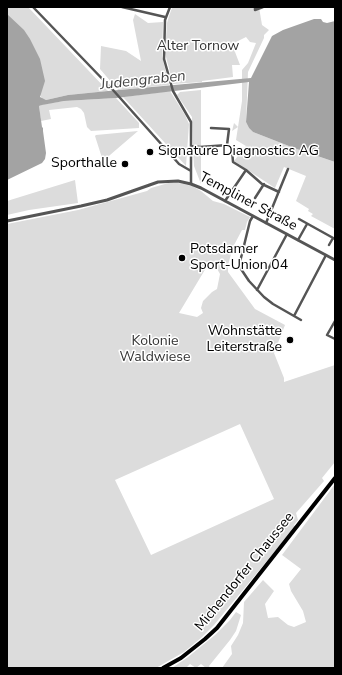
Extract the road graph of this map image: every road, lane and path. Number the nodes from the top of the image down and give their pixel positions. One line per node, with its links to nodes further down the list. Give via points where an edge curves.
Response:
1 (33, 7): 11 (street, via 113,90 179,164)
2 (122, 7): 6 (street)
3 (170, 7): 6 (street)
4 (262, 7): 5 (street)
5 (255, 8)
6 (165, 18): 9 (street, via 164,59 173,90 191,122)
7 (211, 128): 8 (street, via 229,129)
8 (227, 145): 9 (street); 12 (street, via 232,150 233,162)
9 (191, 146): 11 (street)
10 (288, 169): 15 (street)
11 (191, 170): 13 (street)
12 (246, 170): 14 (street); 17 (street)
13 (191, 184): 17 (street, Templiner Straße); 20 (street, Templiner Straße, via 178,181 158,182 107,200)
14 (264, 184): 15 (street); 16 (street)
15 (279, 192): 21 (street)
16 (255, 198)
17 (225, 201): 18 (street, Templiner Straße)
18 (253, 216): 21 (street, Templiner Straße); 29 (street, via 239,266)
19 (299, 219): 22 (street)
20 (7, 221)
21 (266, 223): 23 (street, Templiner Straße)
22 (307, 224): 24 (street); 25 (street)
23 (287, 234): 25 (street, Templiner Straße); 29 (street)
24 (334, 239): 26 (street)
25 (298, 240): 27 (street, Templiner Straße)
26 (329, 245)
27 (326, 255): 28 (street, Templiner Straße); 30 (street)
28 (335, 260)
29 (257, 290): 30 (street, via 273,304)
30 (294, 316): 31 (street)
31 (301, 320)
32 (335, 321): 33 (street, via 328,335)
33 (335, 339)
34 (335, 478): 35 (main road, Michendorfer Chaussee, via 217,628 181,658)
35 (163, 668)

